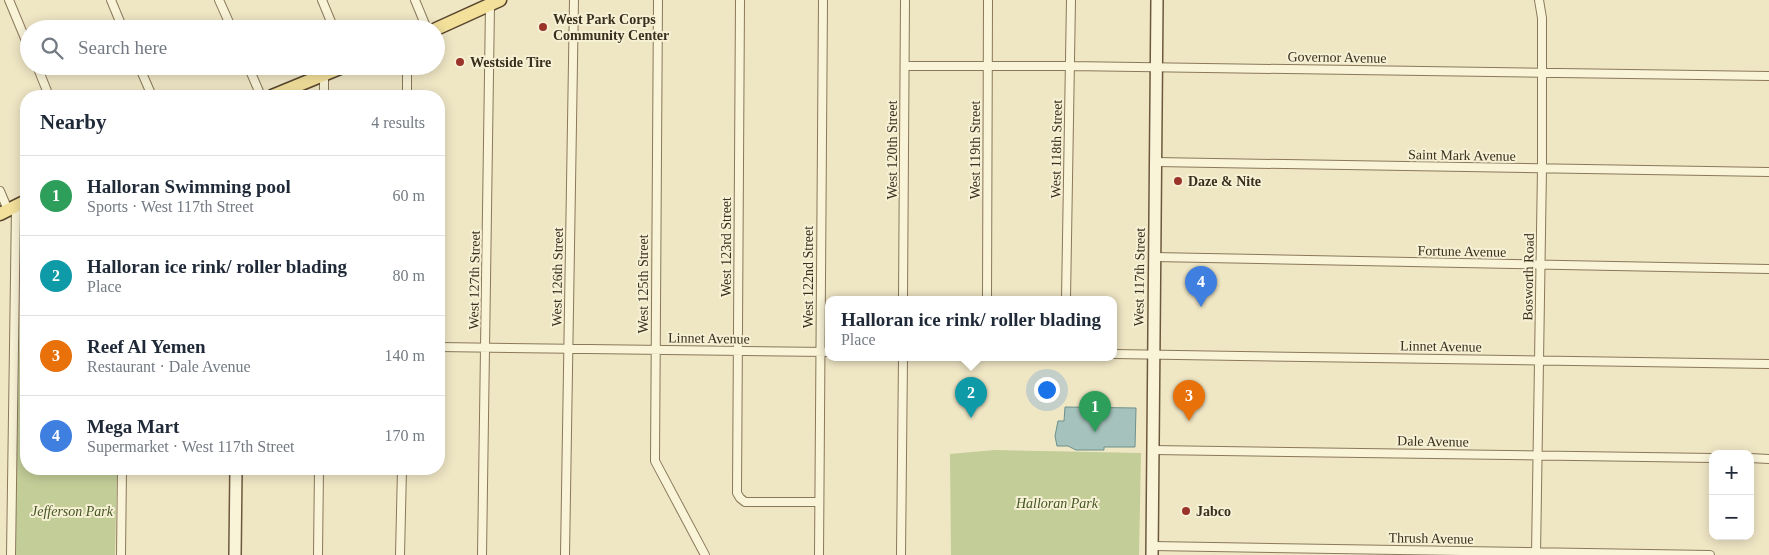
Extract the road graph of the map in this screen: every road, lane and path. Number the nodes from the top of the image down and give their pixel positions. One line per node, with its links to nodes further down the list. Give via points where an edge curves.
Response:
1 (8, 0): 21 (street)
2 (111, 0): 16 (street)
3 (219, 0): 17 (street)
4 (322, 0): 18 (street)
5 (415, 0): 19 (street)
6 (574, 0): 52 (street, West 126th Street)
7 (658, 0): 53 (street, West 125th Street)
8 (740, 0): 54 (street, West 123rd Street)
9 (823, 0): 55 (street, West 122nd Street)
10 (905, 0): 22 (street, West 120th Street)
11 (988, 0): 23 (street, West 119th Street)
12 (1071, 0): 24 (street, West 118th Street)
13 (1157, 0): 25 (main road, West 117th Street)
14 (1540, 0): 26 (street, Bosworth Road)
15 (495, 2): 20 (main road); 51 (street, West 127th Street)
16 (119, 20)
17 (228, 20)
18 (330, 20)
19 (423, 20)
20 (445, 25)
21 (20, 27)
22 (905, 66): 23 (street, Governor Avenue); 47 (street, West 120th Street)
23 (988, 66): 24 (street, Governor Avenue); 48 (street, West 119th Street)
24 (1070, 66): 25 (street, Governor Avenue); 49 (street, West 118th Street)
25 (1157, 67): 26 (street, Governor Avenue); 39 (main road, West 117th Street)
26 (1542, 72): 32 (street, Governor Avenue); 40 (street, Bosworth Road)
27 (41, 75): 33 (street)
28 (143, 75): 34 (street)
29 (252, 75): 35 (street)
30 (324, 75): 36 (main road); 37 (street)
31 (407, 75): 38 (street)
32 (1769, 76)
33 (47, 90)
34 (149, 90)
35 (258, 90)
36 (287, 90)
37 (324, 90)
38 (407, 90)
39 (1156, 162): 40 (street, Saint Mark Avenue); 44 (main road, West 117th Street)
40 (1542, 168): 41 (street, Saint Mark Avenue); 45 (street, Bosworth Road)
41 (1769, 172)
42 (0, 191): 43 (street)
43 (15, 207): 74 (street)
44 (1154, 257): 45 (street, Fortune Avenue); 57 (main road, West 117th Street)
45 (1540, 265): 46 (street, Fortune Avenue); 58 (street, Bosworth Road)
46 (1769, 268)
47 (903, 296)
48 (987, 296)
49 (1066, 296)
50 (445, 347): 51 (street, Linnet Avenue)
51 (485, 347): 52 (street, Linnet Avenue); 79 (street, West 127th Street)
52 (568, 348): 53 (street, Linnet Avenue); 80 (street, West 126th Street)
53 (655, 350): 54 (street, Linnet Avenue); 81 (street, West 125th Street, via 655,461)
54 (738, 350): 55 (street, Linnet Avenue); 70 (street, West 123rd Street, via 737,493 745,502)
55 (824, 352): 70 (street, West 122nd Street)
56 (1117, 354): 57 (street, Linnet Avenue)
57 (1154, 354): 58 (street, Linnet Avenue); 61 (main road, West 117th Street)
58 (1539, 360): 60 (street, Linnet Avenue); 62 (street, Bosworth Road)
59 (903, 361): 83 (street)
60 (1769, 364)
61 (1154, 450): 62 (street, Dale Avenue); 71 (main road, West 117th Street)
62 (1537, 455): 63 (street, Dale Avenue); 73 (street, Bosworth Road)
63 (1709, 458)
64 (1754, 458): 65 (street)
65 (1769, 459)
66 (122, 475): 75 (street)
67 (236, 475): 76 (main road)
68 (319, 475): 77 (street)
69 (402, 475): 78 (street)
70 (819, 502): 82 (street, West 122nd Street)
71 (1152, 551): 72 (street, Thrush Avenue)
72 (1385, 552): 73 (street, Thrush Avenue)
73 (1536, 553): 84 (street, Thrush Avenue)
74 (11, 555)
75 (121, 555)
76 (235, 555)
77 (318, 555)
78 (400, 555)
79 (482, 555)
80 (565, 555)
81 (705, 555)
82 (819, 555)
83 (901, 555)
84 (1710, 555)

